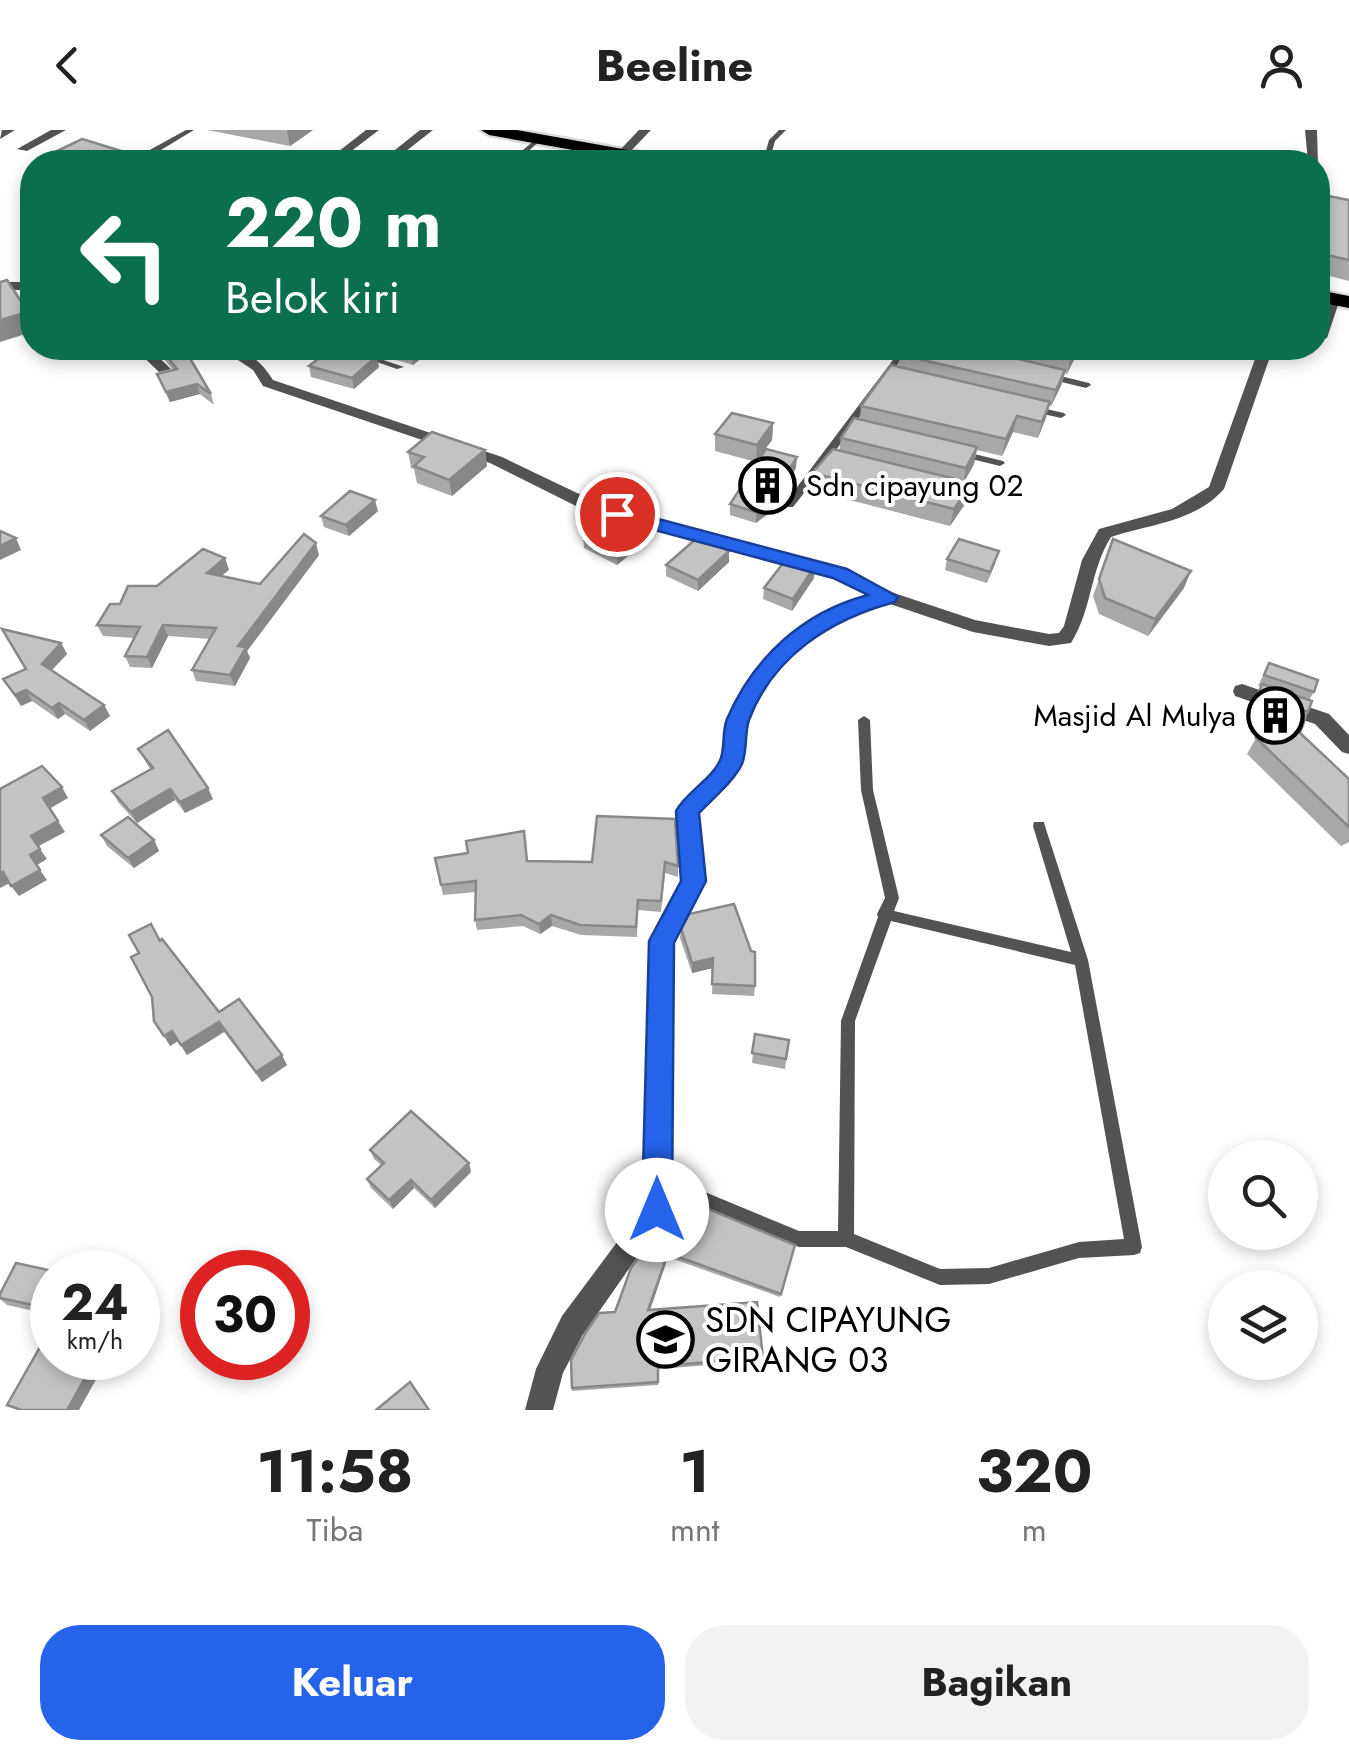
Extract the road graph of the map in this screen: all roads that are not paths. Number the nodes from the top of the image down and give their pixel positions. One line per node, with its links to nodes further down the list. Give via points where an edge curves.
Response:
1 (10, 130): 10 (street)
2 (60, 130): 11 (street)
3 (191, 130): 12 (lane)
4 (373, 130): 13 (street)
5 (427, 130): 14 (street)
6 (489, 130): 9 (highway)
7 (645, 130): 16 (street)
8 (783, 130): 17 (lane)
9 (544, 134): 15 (highway)
10 (0, 136)
11 (23, 149)
12 (152, 150)
13 (346, 150)
14 (401, 150)
15 (606, 150)
16 (626, 150)
17 (769, 150)
18 (154, 360): 24 (street)
19 (248, 360): 40 (street, via 268,384 496,460 592,507 840,574)
20 (380, 360): 23 (lane)
21 (896, 360): 26 (lane)
22 (1262, 360): 40 (street, via 1216,489 1170,518 1105,533 1084,573 1080,612 1065,639 973,626)
23 (400, 366)
24 (164, 369)
25 (1032, 372): 28 (lane)
26 (884, 374): 27 (lane); 31 (lane)
27 (902, 378)
28 (1086, 385)
29 (1026, 407): 30 (lane)
30 (1061, 415)
31 (848, 426): 32 (lane); 34 (lane)
32 (866, 430)
33 (943, 449): 36 (lane)
34 (828, 458): 35 (lane); 39 (lane)
35 (846, 463)
36 (1000, 463)
37 (938, 485): 38 (lane)
38 (974, 494)
39 (789, 505)
40 (888, 597): 47 (street, via 856,605 788,645 767,666 737,722 732,763 688,811 693,881 662,941)
41 (1242, 691): 43 (street, via 1322,719)
42 (864, 720): 45 (lane, via 867,790 892,898)
43 (1349, 746)
44 (1040, 826): 46 (lane)
45 (884, 914): 46 (lane); 48 (lane, via 848,1021)
46 (1081, 960): 48 (lane, via 1134,1246 1079,1250 989,1276 940,1277)
47 (657, 1210): 48 (lane, via 688,1193 799,1239); 49 (street, via 572,1326 550,1369)
48 (846, 1239)
49 (540, 1410)

